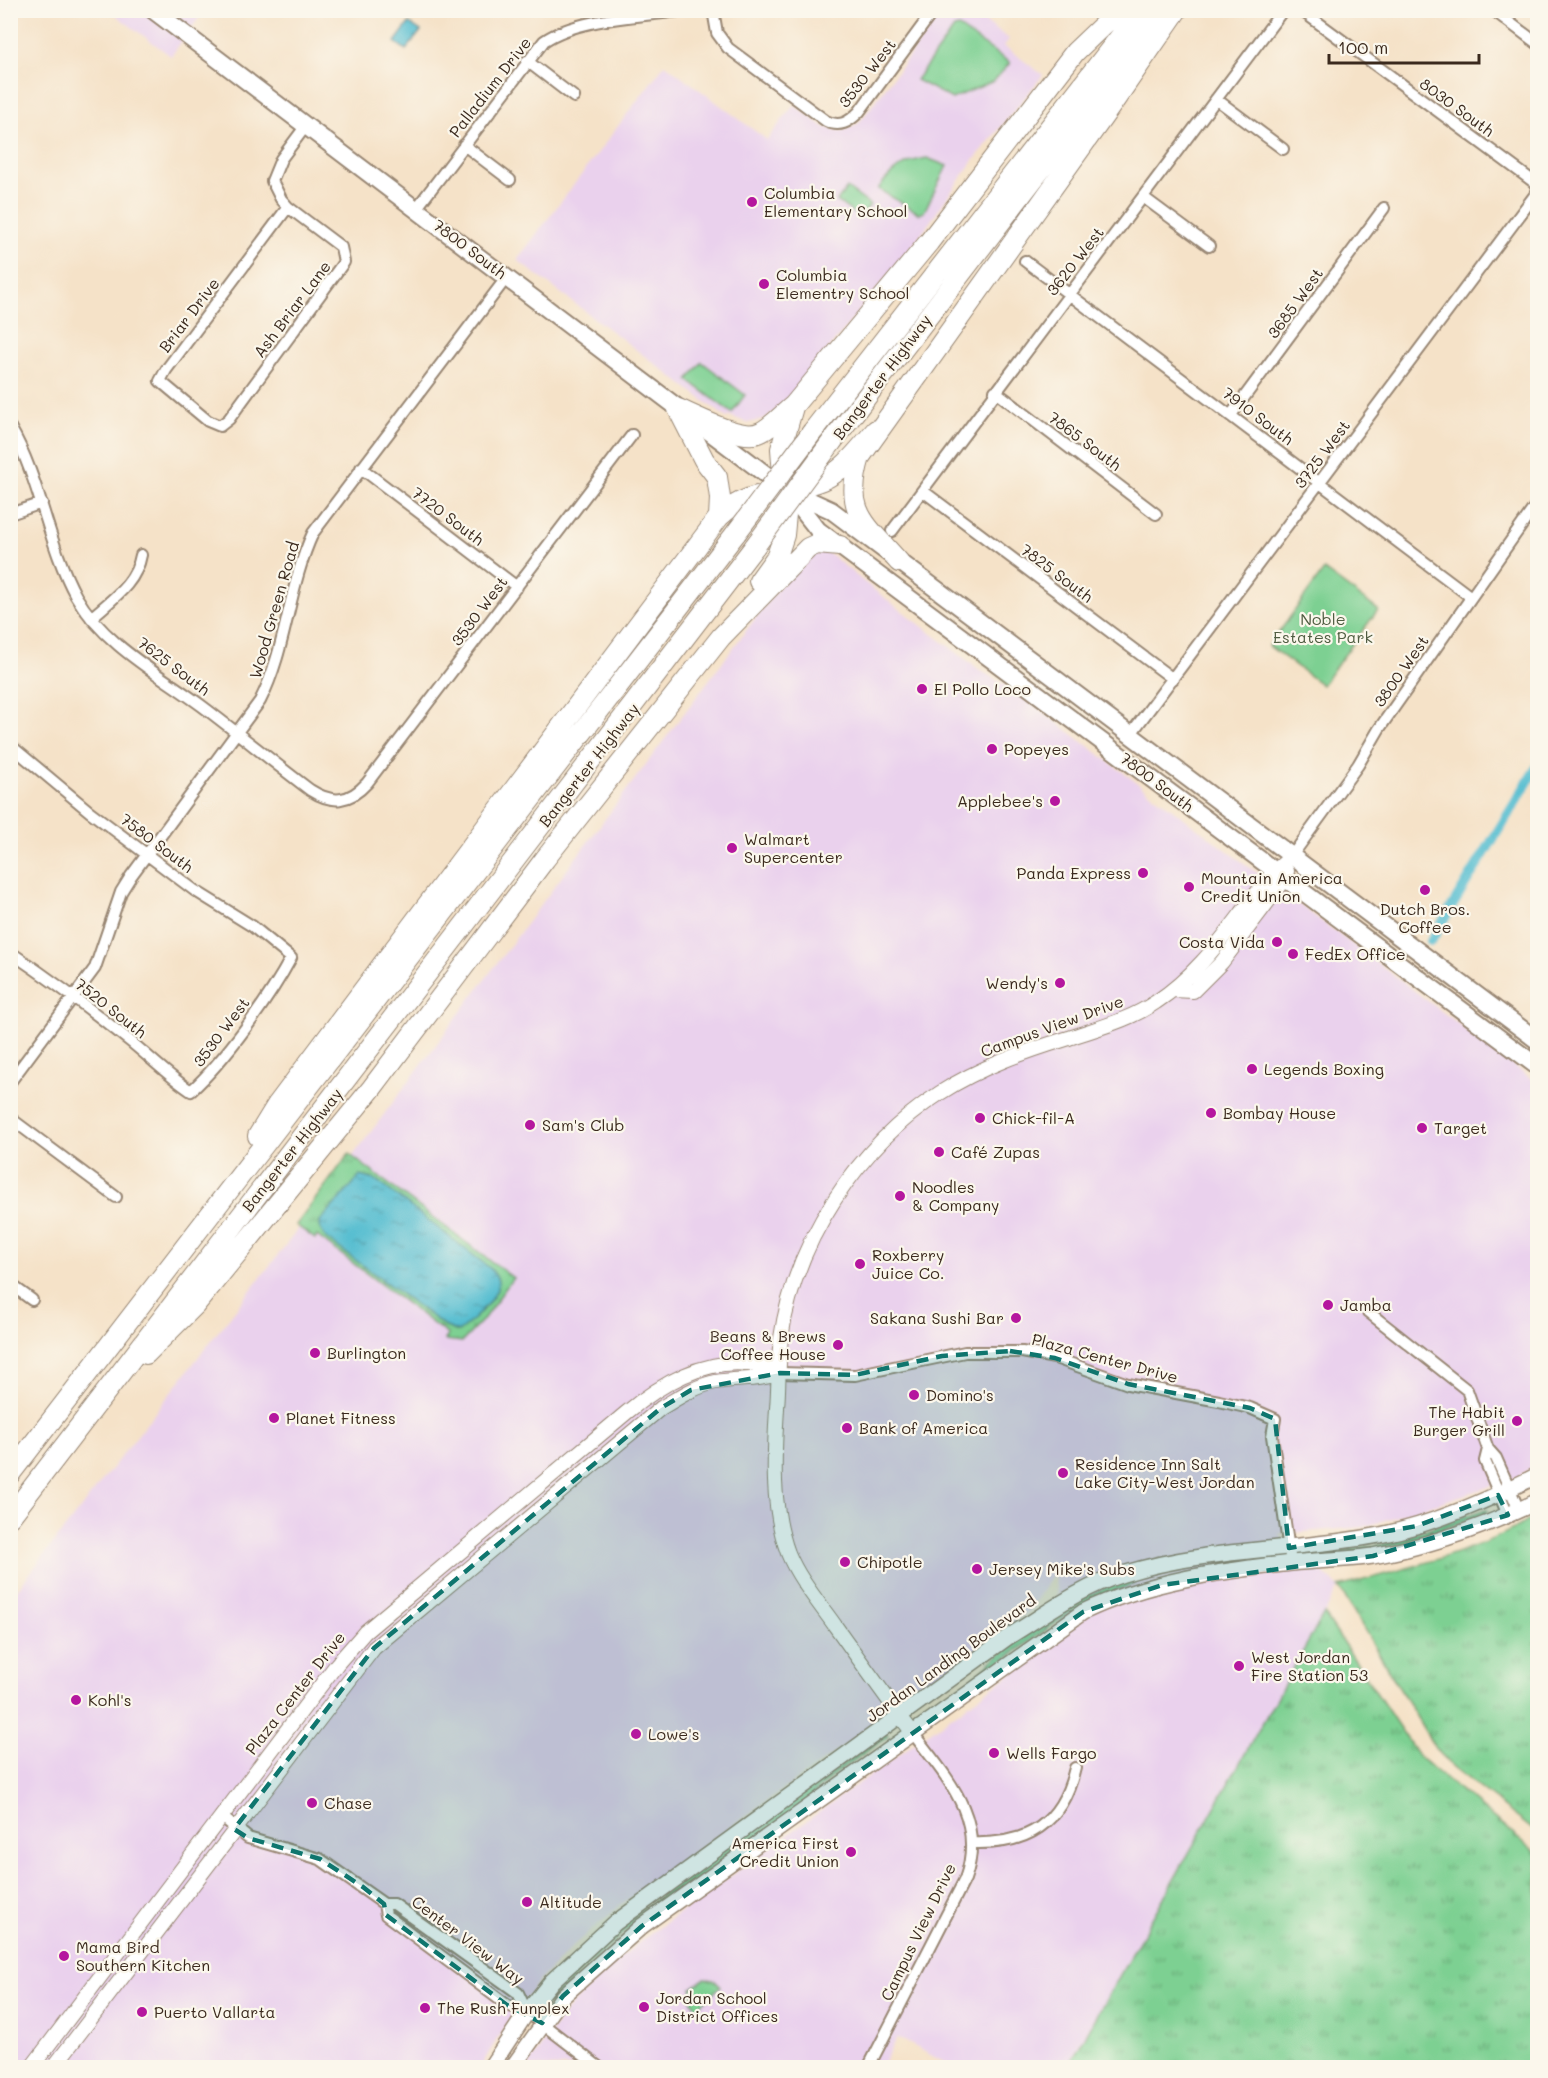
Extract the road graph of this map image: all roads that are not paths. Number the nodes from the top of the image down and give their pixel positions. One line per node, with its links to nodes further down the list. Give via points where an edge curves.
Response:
1 (153, 10): 16 (main road, 7800 South)
2 (685, 10): 13 (street, Palladium Drive, via 569,28 544,41)
3 (713, 10): 4 (street, 3530 West, via 716,31 728,48 826,121 844,124 859,112)
4 (934, 10)
5 (1119, 10): 31 (highway, via 1075,52 929,242)
6 (1140, 10): 74 (highway, Bangerter Highway, bridge)
7 (1163, 10): 79 (highway, Bangerter Highway, bridge)
8 (1177, 10): 36 (highway)
9 (1283, 10): 15 (street, 3620 West)
10 (1301, 10): 20 (street, 8030 South)
11 (1501, 13): 12 (street)
12 (1538, 44)
13 (527, 61): 14 (street); 17 (street, Palladium Drive)
14 (574, 97)
15 (1216, 99): 18 (street); 22 (street, 3620 West)
16 (305, 127): 23 (street, Ash Briar Lane, via 274,172 275,189); 25 (main road, 7800 South)
17 (464, 145): 19 (street); 25 (street, Palladium Drive)
18 (1283, 149)
19 (510, 180)
20 (1538, 185)
21 (1538, 191): 39 (street, 3725 West)
22 (1143, 197): 26 (street); 29 (street, 3620 West)
23 (288, 207): 34 (street, Ash Briar Lane, via 337,243 345,262); 34 (street, Briar Drive, via 160,381 208,421)
24 (1383, 208): 33 (street, 3685 West)
25 (416, 209): 28 (main road, 7800 South)
26 (1209, 246)
27 (1025, 261): 29 (street, 7910 South)
28 (507, 277): 32 (main road, 7800 South); 38 (street, Wood Green Road)
29 (1068, 294): 30 (street, 3620 West); 33 (street, 7910 South)
30 (995, 391): 41 (street, 3620 West); 45 (street, 7865 South)
31 (794, 405): 32 (highway, via 766,430 746,436); 40 (highway, via 781,449)
32 (678, 409): 40 (main road, 7800 South); 46 (highway, via 717,477)
33 (1231, 415): 39 (street, 7910 South)
34 (220, 426)
35 (10, 427): 43 (street, 7625 South, via 24,450)
36 (876, 430): 40 (highway, via 837,472 820,481); 50 (highway, via 860,457 852,482 854,502 860,518)
37 (632, 435): 51 (street, 3530 West)
38 (361, 468): 51 (street, 7720 South); 56 (street, Wood Green Road, via 313,532 303,555 270,682)
39 (1320, 483): 52 (street, 7910 South); 55 (street, 3725 West)
40 (785, 489): 46 (highway, via 745,499); 48 (main road, 7800 South, via 818,530); 50 (main road, 7800 South, via 831,510); 54 (highway, via 782,546)
41 (923, 491): 47 (street, 3620 West); 55 (street, 7825 South)
42 (1538, 502): 52 (street, 3800 West)
43 (42, 503): 44 (street); 53 (street, 7625 South, via 76,596)
44 (10, 514)
45 (1156, 514)
46 (718, 517): 74 (highway, via 277,1105)
47 (892, 531)
48 (840, 546): 54 (highway, via 818,544 808,548); 62 (main road, 7800 South)
49 (141, 555): 53 (street, via 131,581)
50 (899, 562): 57 (main road, 7800 South)
51 (517, 587): 59 (street, 3530 West, via 367,783)
52 (1471, 597): 61 (street, 3800 West)
53 (91, 618): 56 (street, 7625 South, via 109,636)
54 (721, 637): 79 (highway, via 288,1193 195,1305)
55 (1173, 679): 57 (street, 3725 West)
56 (237, 733): 59 (street, 7625 South, via 321,797); 60 (street, Wood Green Road)
57 (1130, 735): 61 (main road, 7800 South)
58 (10, 745): 60 (street, 7580 South)
59 (346, 800)
60 (147, 854): 64 (street, 7580 South, via 194,890 252,926); 66 (street, Wood Green Road, via 121,892 95,968)
61 (1291, 857): 62 (street, Campus View Drive); 67 (main road, 7800 South)
62 (1279, 875): 65 (main road, 7800 South); 78 (street, Campus View Drive, via 1174,990 1126,1018 977,1072 922,1105 893,1129 843,1187 813,1239 794,1284 785,1320)
63 (10, 952): 66 (street, 7520 South)
64 (291, 958): 71 (street, 3530 West, via 208,1075)
65 (1412, 973): 67 (main road, via 1422,971 1437,977 1474,1004 1482,1008); 69 (main road, 7800 South)
66 (75, 998): 70 (street, Wood Green Road); 71 (street, 7520 South)
67 (1487, 1004): 68 (main road, 7800 South)
68 (1538, 1041)
69 (1538, 1067)
70 (10, 1082)
71 (191, 1091)
72 (10, 1119): 73 (street)
73 (116, 1197)
74 (193, 1237): 80 (highway, Bangerter Highway)
75 (10, 1284): 76 (street)
76 (32, 1300)
77 (1367, 1311): 82 (street, via 1463,1385 1475,1407 1488,1449 1496,1458)
78 (780, 1373): 86 (street, Plaza Center Drive, via 855,1376 965,1352 1022,1352 1055,1358 1128,1384 1250,1408 1275,1419 1272,1436); 87 (street, Campus View Drive, via 773,1460 780,1527 790,1557); 90 (street, Plaza Center Drive, via 762,1365 716,1365 681,1375 650,1393 365,1632); 91 (street, Plaza Center Drive, via 760,1380 714,1383 691,1390 624,1438 374,1648)
79 (114, 1381): 85 (highway, Bangerter Highway)
80 (10, 1474)
81 (1538, 1475): 82 (main road, Jordan Landing Boulevard)
82 (1504, 1492): 84 (street); 86 (main road, Jordan Landing Boulevard, via 1417,1526)
83 (1538, 1501): 84 (main road, Jordan Landing Boulevard)
84 (1513, 1512): 86 (main road, Jordan Landing Boulevard, via 1451,1536 1373,1556)
85 (10, 1517)
86 (1290, 1555): 87 (main road, Jordan Landing Boulevard, via 1148,1567 1092,1585 1008,1637); 88 (main road, Jordan Landing Boulevard, via 1129,1593 1097,1605 1065,1622)
87 (900, 1716): 88 (street, Campus View Drive); 94 (main road, Jordan Landing Boulevard, via 615,1923 552,1981)
88 (912, 1732): 92 (street, Campus View Drive, via 963,1805); 95 (main road, Jordan Landing Boulevard, via 642,1926 563,1996)
89 (1075, 1768): 92 (street, via 1063,1803 1042,1826 1011,1840)
90 (221, 1816): 91 (street, Center View Way); 96 (street, Plaza Center Drive)
91 (234, 1829): 93 (street, Center View Way, via 248,1838 320,1859); 97 (street, Plaza Center Drive)
92 (972, 1843): 101 (street, Campus View Drive, via 965,1879)
93 (384, 1904): 94 (street, Center View Way, via 386,1916 507,2005); 94 (street, Center View Way, via 394,1904 518,1993)
94 (527, 2012): 95 (street, Center View Way); 98 (main road, Jordan Landing Boulevard)
95 (542, 2023): 99 (main road, Jordan Landing Boulevard); 100 (street, Center View Way)
96 (31, 2067)
97 (53, 2067)
98 (490, 2067)
99 (512, 2067)
100 (600, 2067)
101 (868, 2067)

